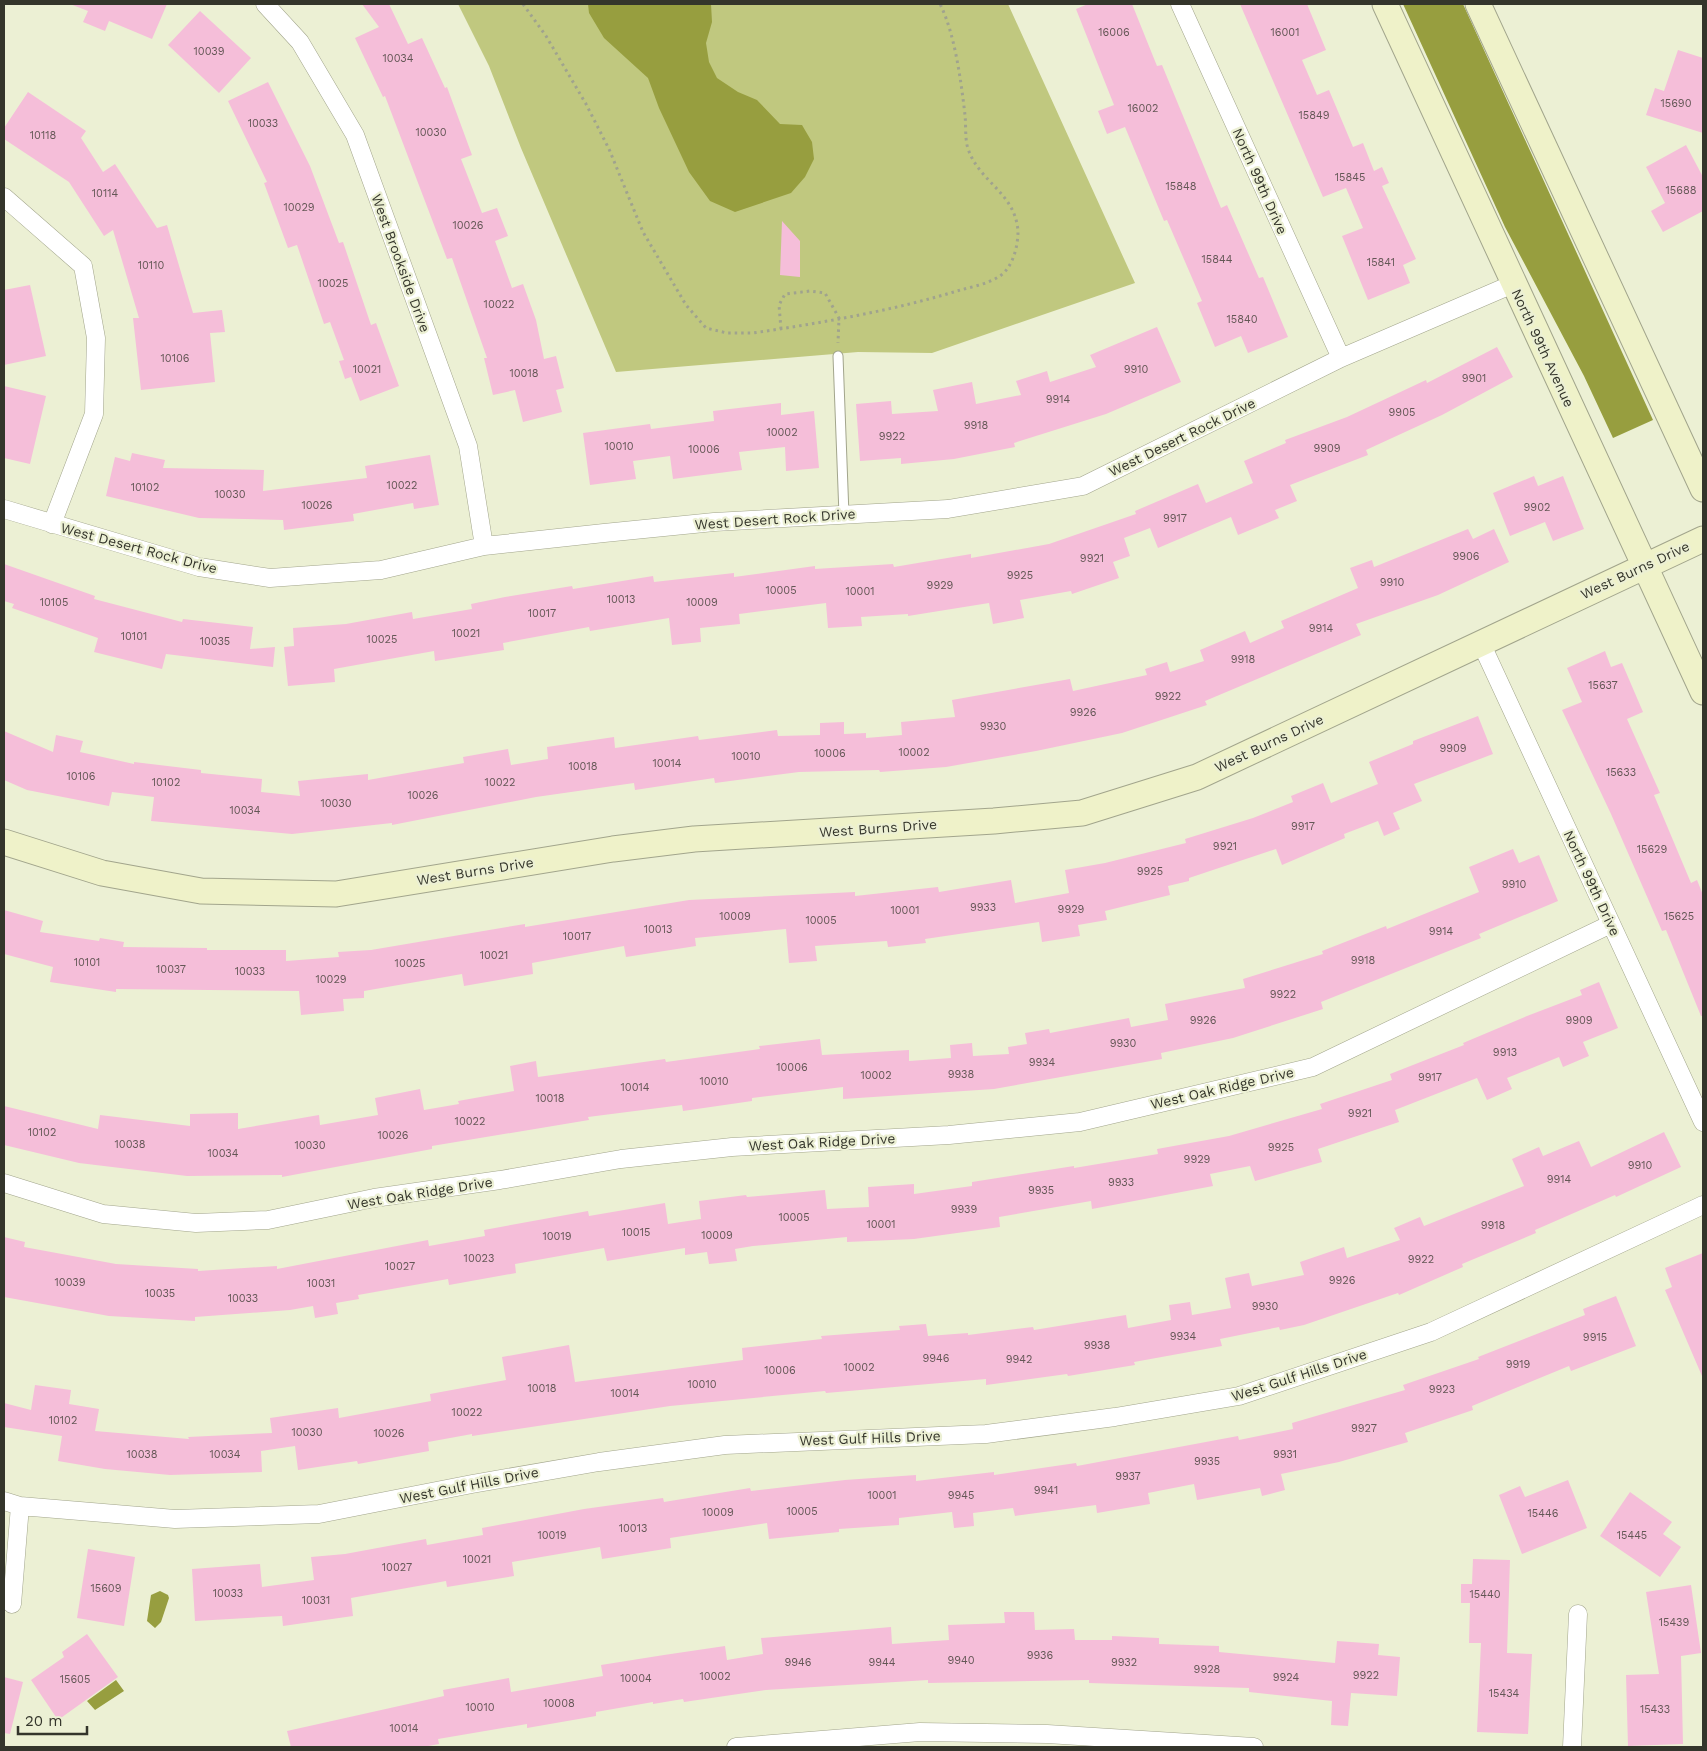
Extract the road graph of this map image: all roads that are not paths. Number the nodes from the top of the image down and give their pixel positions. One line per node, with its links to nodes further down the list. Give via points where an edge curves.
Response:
1 (265, 4): 14 (street, West Brookside Drive, via 300,42 354,135 468,446)
2 (1180, 4): 8 (street, North 99th Drive)
3 (1385, 4): 6 (street, North 99th Avenue)
4 (1478, 4): 9 (street)
5 (4, 198): 12 (street, via 83,266 96,338 94,414)
6 (1513, 284): 8 (street, West Desert Rock Drive); 15 (street, North 99th Avenue)
7 (838, 356): 11 (lane)
8 (1341, 358): 11 (street, West Desert Rock Drive, via 1082,486 948,509)
9 (1703, 489)
10 (4, 509): 12 (street, West Desert Rock Drive)
11 (844, 515): 14 (street, West Desert Rock Drive, via 714,522)
12 (52, 524): 14 (street, West Desert Rock Drive, via 199,567 270,578 381,570)
13 (1703, 538): 15 (street, West Burns Drive)
14 (484, 546)
15 (1645, 566): 16 (street, West Burns Drive); 17 (street, North 99th Avenue)
16 (1481, 643): 18 (street, West Burns Drive, via 1197,777 1082,813 694,839 336,894 201,891 102,873); 19 (street, North 99th Drive)
17 (1703, 692)
18 (4, 842)
19 (1611, 924): 20 (street, North 99th Drive); 21 (street, West Oak Ridge Drive, via 1313,1067 1080,1122 949,1135 732,1147 621,1159 374,1198 268,1220 196,1223 103,1214)
20 (1703, 1122)
21 (4, 1183)
22 (1703, 1205): 23 (street, West Gulf Hills Drive, via 1431,1332 1240,1396 986,1434 725,1445 599,1462 319,1514 175,1519)
23 (12, 1503): 24 (street)
24 (12, 1604)
25 (1578, 1614): 28 (street)
26 (736, 1747): 27 (street, via 920,1732 1047,1734)
27 (1254, 1747)
28 (1572, 1747)

